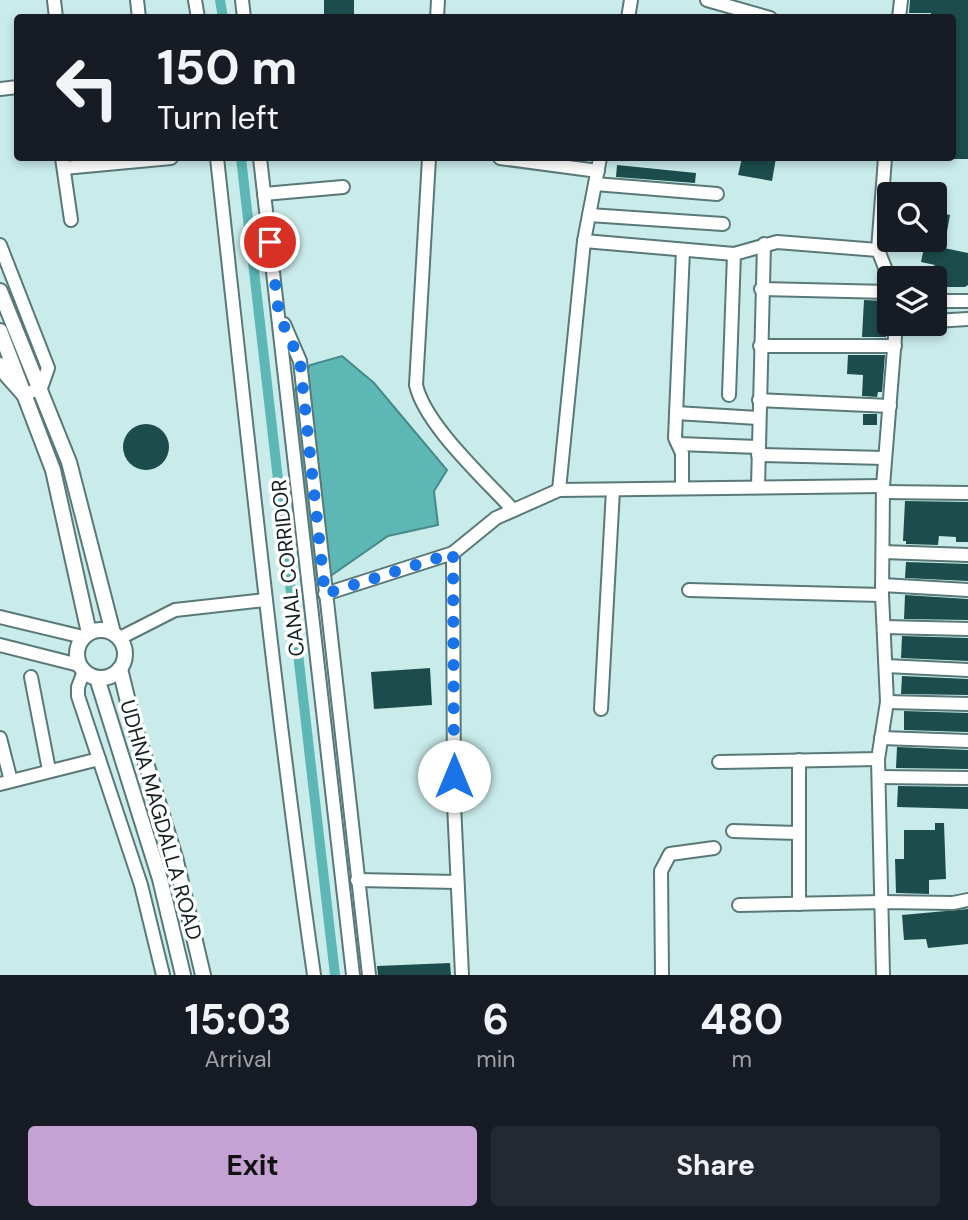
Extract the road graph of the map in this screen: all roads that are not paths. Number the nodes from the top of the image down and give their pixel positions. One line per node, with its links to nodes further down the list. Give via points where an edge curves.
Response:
1 (707, 0): 2 (street)
2 (756, 14)
3 (106, 161): 10 (street)
4 (216, 161): 62 (street)
5 (260, 161): 14 (street, CANAL CORRIDOR)
6 (429, 161): 54 (street, via 416,385 419,399 432,420)
7 (515, 161): 11 (street)
8 (599, 161): 11 (street)
9 (885, 161): 12 (street)
10 (63, 163): 17 (street)
11 (596, 177): 15 (street); 16 (street)
12 (883, 182)
13 (343, 187): 14 (street)
14 (264, 194): 30 (street, CANAL CORRIDOR)
15 (717, 194)
16 (589, 215): 18 (street); 19 (street)
17 (71, 220)
18 (723, 224)
19 (584, 241): 22 (street); 52 (street)
20 (764, 244): 23 (street); 24 (street); 25 (street)
21 (0, 245): 38 (street, via 48,368)
22 (683, 250): 24 (street); 43 (street)
23 (877, 250)
24 (734, 254): 40 (street)
25 (761, 289): 27 (street); 35 (street)
26 (0, 291): 37 (main road)
27 (877, 292)
28 (947, 301): 29 (street)
29 (968, 301)
30 (279, 315): 61 (street, via 300,361); 101 (street, CANAL CORRIDOR)
31 (968, 319): 32 (street)
32 (947, 320)
33 (0, 331): 37 (main road)
34 (896, 336): 36 (street)
35 (760, 346): 36 (street); 41 (street)
36 (895, 346): 42 (street)
37 (14, 362): 38 (main road); 39 (main road, UDHNA MAGDALLA ROAD)
38 (41, 388): 39 (street); 67 (main road, via 69,462)
39 (23, 395): 66 (main road, UDHNA MAGDALLA ROAD, via 53,470)
40 (729, 395)
41 (759, 400): 42 (street); 44 (street)
42 (890, 406): 47 (street)
43 (676, 413): 44 (street); 45 (street)
44 (758, 418): 46 (street)
45 (678, 444): 46 (street); 49 (street)
46 (758, 451): 47 (street); 48 (street)
47 (885, 458): 51 (street)
48 (758, 487): 49 (street); 51 (street)
49 (682, 488): 50 (street)
50 (613, 489): 52 (street); 76 (street)
51 (883, 489): 53 (street); 55 (street)
52 (559, 490): 54 (street)
53 (968, 493)
54 (513, 510): 56 (street)
55 (883, 552): 57 (street); 59 (street)
56 (453, 553): 61 (street); 92 (street)
57 (968, 555)
58 (689, 590): 59 (street)
59 (882, 590): 60 (street); 64 (street)
60 (968, 590)
61 (325, 594): 91 (street)
62 (265, 600): 67 (street, via 175,610); 100 (street)
63 (0, 617): 66 (street)
64 (884, 627): 65 (street); 69 (street)
65 (968, 629)
66 (86, 635): 67 (main road, via 97,630); 72 (main road, UDHNA MAGDALLA ROAD, via 77,650)
67 (116, 635): 70 (main road, via 125,654)
68 (0, 645): 72 (street)
69 (886, 666): 71 (street); 74 (street)
70 (120, 669): 72 (main road, UDHNA MAGDALLA ROAD, via 105,678); 99 (main road, via 176,861)
71 (968, 670)
72 (87, 671): 80 (street, via 78,696); 98 (main road, UDHNA MAGDALLA ROAD, via 160,879)
73 (31, 677): 84 (street)
74 (887, 702): 75 (street); 78 (street)
75 (968, 704)
76 (601, 709)
77 (0, 738): 87 (street)
78 (881, 738): 79 (street); 81 (street)
79 (968, 741)
80 (99, 759): 84 (street); 97 (street, via 141,884)
81 (878, 759): 82 (street); 85 (street)
82 (799, 760): 83 (street); 89 (street)
83 (719, 762)
84 (49, 770): 87 (street)
85 (878, 777): 86 (street); 94 (street)
86 (968, 778)
87 (6, 783)
88 (733, 831): 89 (street)
89 (799, 833): 95 (street)
90 (714, 848): 104 (street, via 670,854 661,871)
91 (358, 880): 92 (street); 102 (street)
92 (457, 882): 103 (street)
93 (968, 900): 94 (street, via 953,904)
94 (882, 902): 95 (street); 105 (street)
95 (799, 904): 96 (street)
96 (740, 905)
97 (163, 975)
98 (183, 975)
99 (203, 975)
100 (314, 975)
101 (353, 975)
102 (369, 975)
103 (463, 975)
104 (662, 975)
105 (883, 975)

